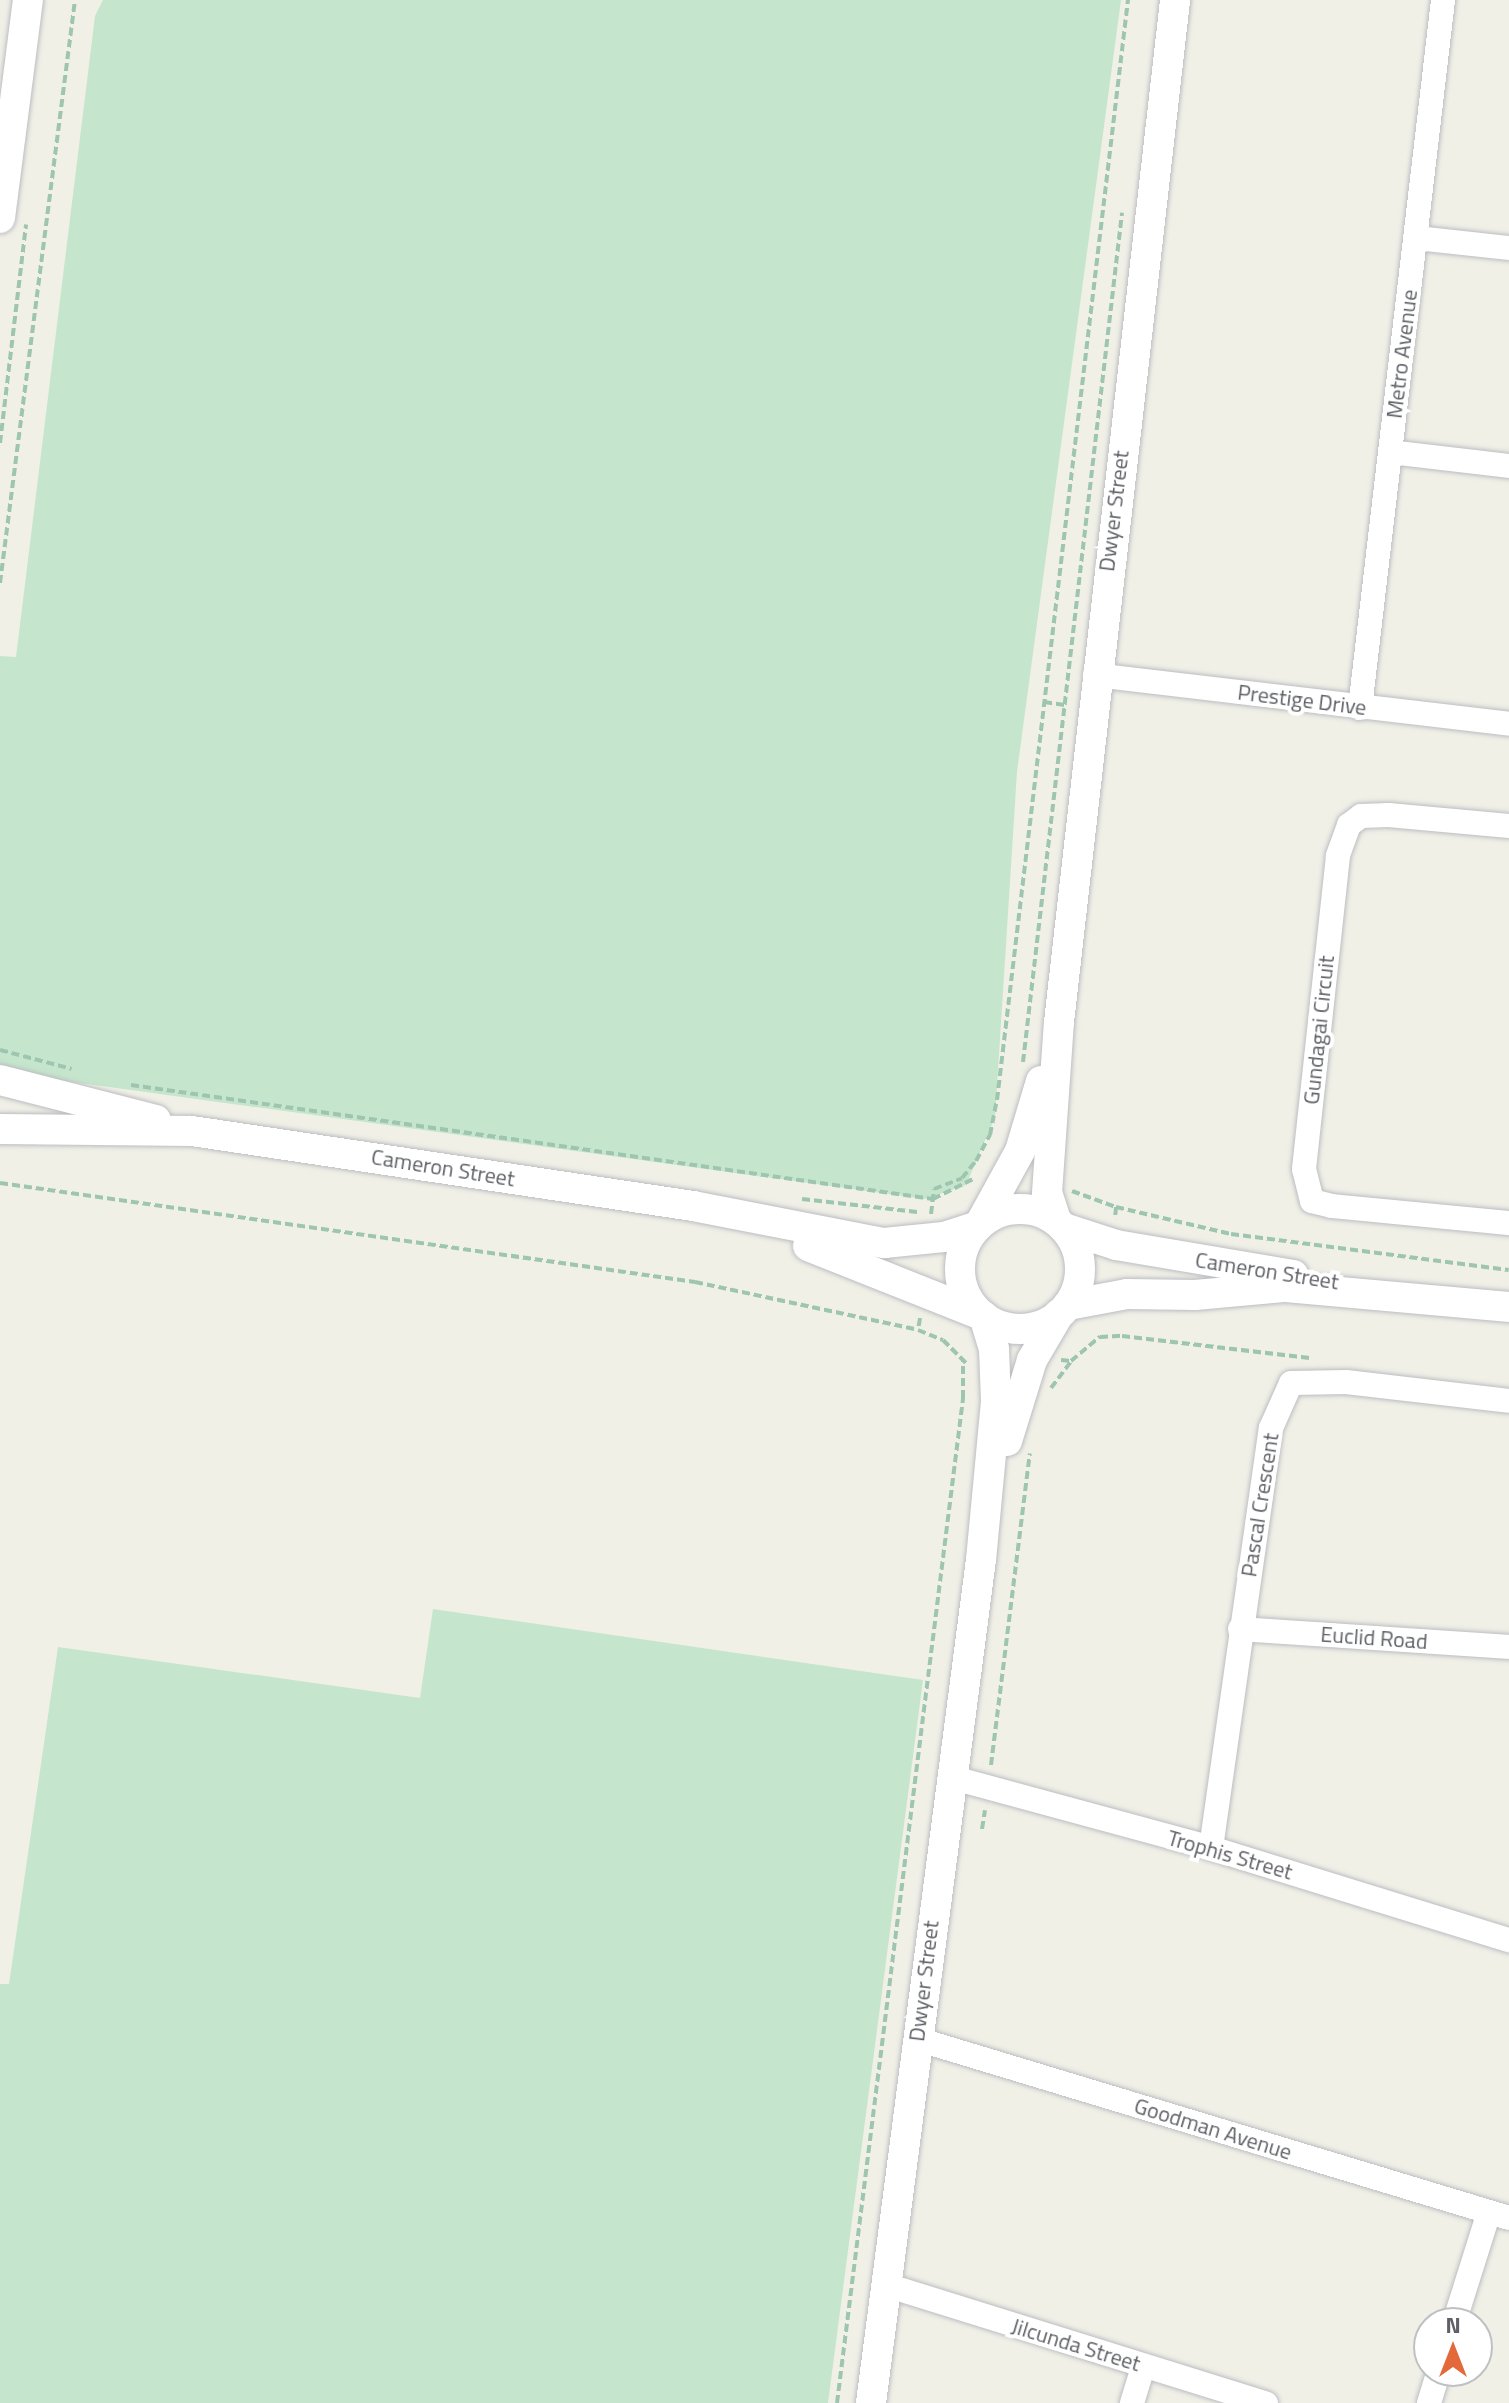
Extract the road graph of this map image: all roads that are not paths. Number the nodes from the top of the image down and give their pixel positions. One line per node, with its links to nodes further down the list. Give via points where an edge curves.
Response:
1 (28, 0): 4 (street)
2 (1175, 0): 10 (street, Dwyer Street)
3 (1443, 0): 6 (street, Metro Avenue)
4 (5, 137): 5 (street)
5 (0, 218)
6 (1417, 238): 7 (street); 8 (street, Metro Avenue)
7 (1509, 248)
8 (1390, 452): 9 (street); 11 (street, Metro Avenue)
9 (1509, 466)
10 (1095, 675): 11 (street, Prestige Drive); 14 (street, Dwyer Street)
11 (1360, 708): 12 (street, Prestige Drive)
12 (1509, 724)
13 (1509, 826): 19 (street, Gundagai Circuit, via 1389,815 1361,816 1349,825 1338,856 1304,1169 1312,1201)
14 (1059, 1022): 20 (street, Dwyer Street, via 1020,1151); 21 (street, Dwyer Street, via 1047,1193)
15 (0, 1080): 17 (street, Cameron Street)
16 (0, 1129): 17 (street, Cameron Street)
17 (192, 1131): 18 (street, Cameron Street)
18 (693, 1206): 20 (street, Cameron Street, via 884,1243 944,1237); 25 (street, Cameron Street, via 897,1278)
19 (1509, 1223)
20 (979, 1224): 21 (street, via 1010,1209 1042,1212); 25 (street, via 964,1247 959,1271 970,1302)
21 (1060, 1224): 22 (street, Cameron Street, via 1116,1245); 24 (street, via 1079,1258 1076,1291)
22 (1473, 1304): 23 (street, Cameron Street); 24 (street, Cameron Street, via 1284,1287 1195,1295 1127,1294)
23 (1509, 1307)
24 (1064, 1310): 25 (street, via 1022,1329); 27 (street, Dwyer Street, via 1032,1360 1011,1420)
25 (982, 1316): 27 (street, Dwyer Street, via 994,1359 996,1405)
26 (1509, 1401): 28 (street, Pascal Crescent, via 1346,1382 1291,1383 1271,1428)
27 (981, 1560): 30 (street, Dwyer Street)
28 (1240, 1629): 29 (street, Euclid Road); 31 (street, Pascal Crescent)
29 (1509, 1647)
30 (950, 1777): 31 (street, Trophis Street); 33 (street, Dwyer Street)
31 (1211, 1848): 32 (street, Trophis Street)
32 (1509, 1940)
33 (917, 2039): 34 (street, Goodman Avenue); 35 (street, Dwyer Street)
34 (1499, 2215): 36 (street)
35 (886, 2285): 37 (street, Jilcunda Street); 38 (street, Dwyer Street)
36 (1461, 2307)
37 (1143, 2366): 39 (street); 40 (street, Jilcunda Street)
38 (871, 2403)
39 (1132, 2403)
40 (1266, 2403)

